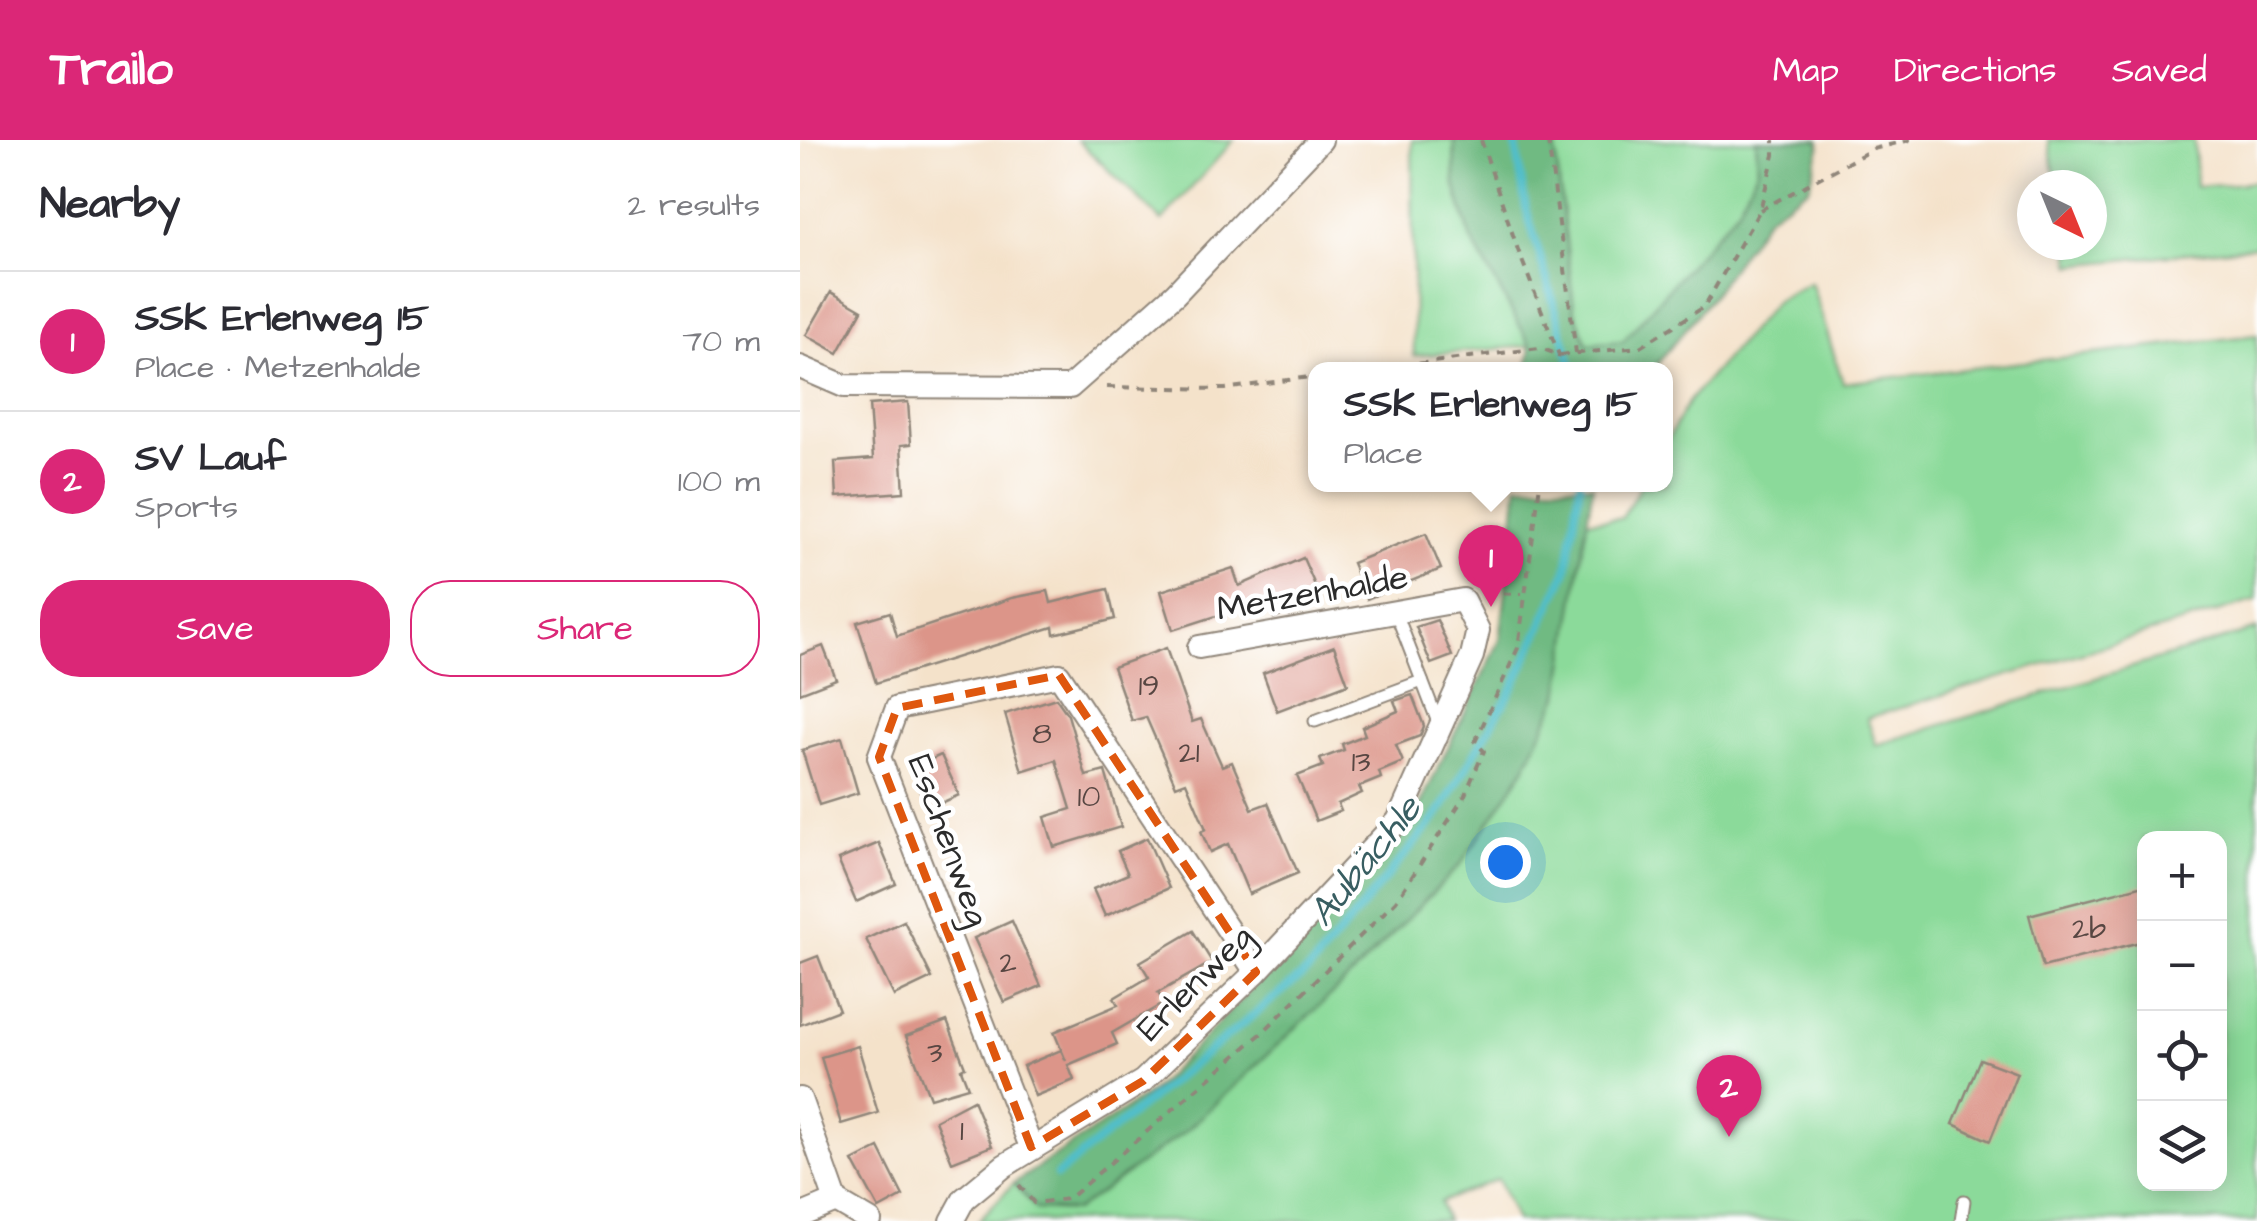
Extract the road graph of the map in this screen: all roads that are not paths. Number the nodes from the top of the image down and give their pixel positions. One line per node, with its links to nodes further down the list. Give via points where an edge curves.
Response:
1 (1321, 140): 2 (street, via 1175,294 1070,387 844,386)
2 (800, 367)
3 (1396, 613): 4 (street, Metzenhalde, via 1464,600); 5 (street, Metzenhalde); 6 (lane)
4 (1478, 630): 8 (street, Erlenweg)
5 (1198, 648)
6 (1422, 680): 7 (lane); 8 (lane)
7 (1315, 721)
8 (1439, 725): 9 (street, Erlenweg, via 1398,821)
9 (1256, 972): 11 (street, Erlenweg, via 1143,1081); 11 (street, Eschenweg, via 1058,676 897,708 878,757)
10 (800, 1099): 12 (street)
11 (1031, 1147): 16 (street, Erlenweg, via 964,1199)
12 (836, 1200): 14 (street); 15 (street)
13 (1964, 1201): 17 (lane)
14 (800, 1216)
15 (870, 1221)
16 (952, 1221)
17 (1961, 1221)

